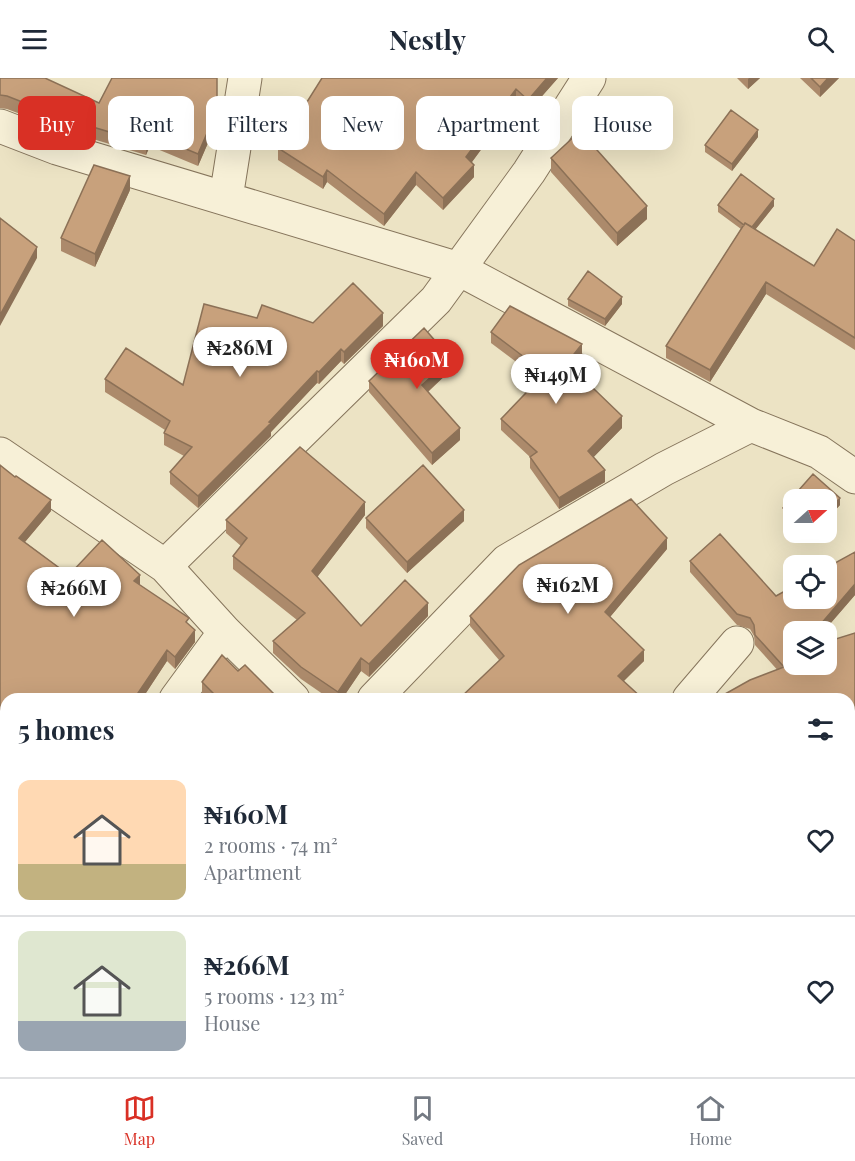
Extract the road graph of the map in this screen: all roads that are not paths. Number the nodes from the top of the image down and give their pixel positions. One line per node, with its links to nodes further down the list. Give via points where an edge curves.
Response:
1 (245, 78): 4 (street)
2 (589, 78): 5 (street, via 529,172)
3 (0, 126): 4 (street, via 57,148)
4 (226, 198): 5 (street)
5 (459, 269): 6 (street); 9 (street, via 436,300)
6 (751, 425): 8 (street, via 819,452); 14 (street, via 664,469 507,561)
7 (0, 454): 9 (street)
8 (855, 477)
9 (165, 566): 10 (street)
10 (225, 632): 12 (street); 13 (street)
11 (737, 643): 15 (street)
12 (180, 693)
13 (287, 693)
14 (380, 693)
15 (694, 693)

